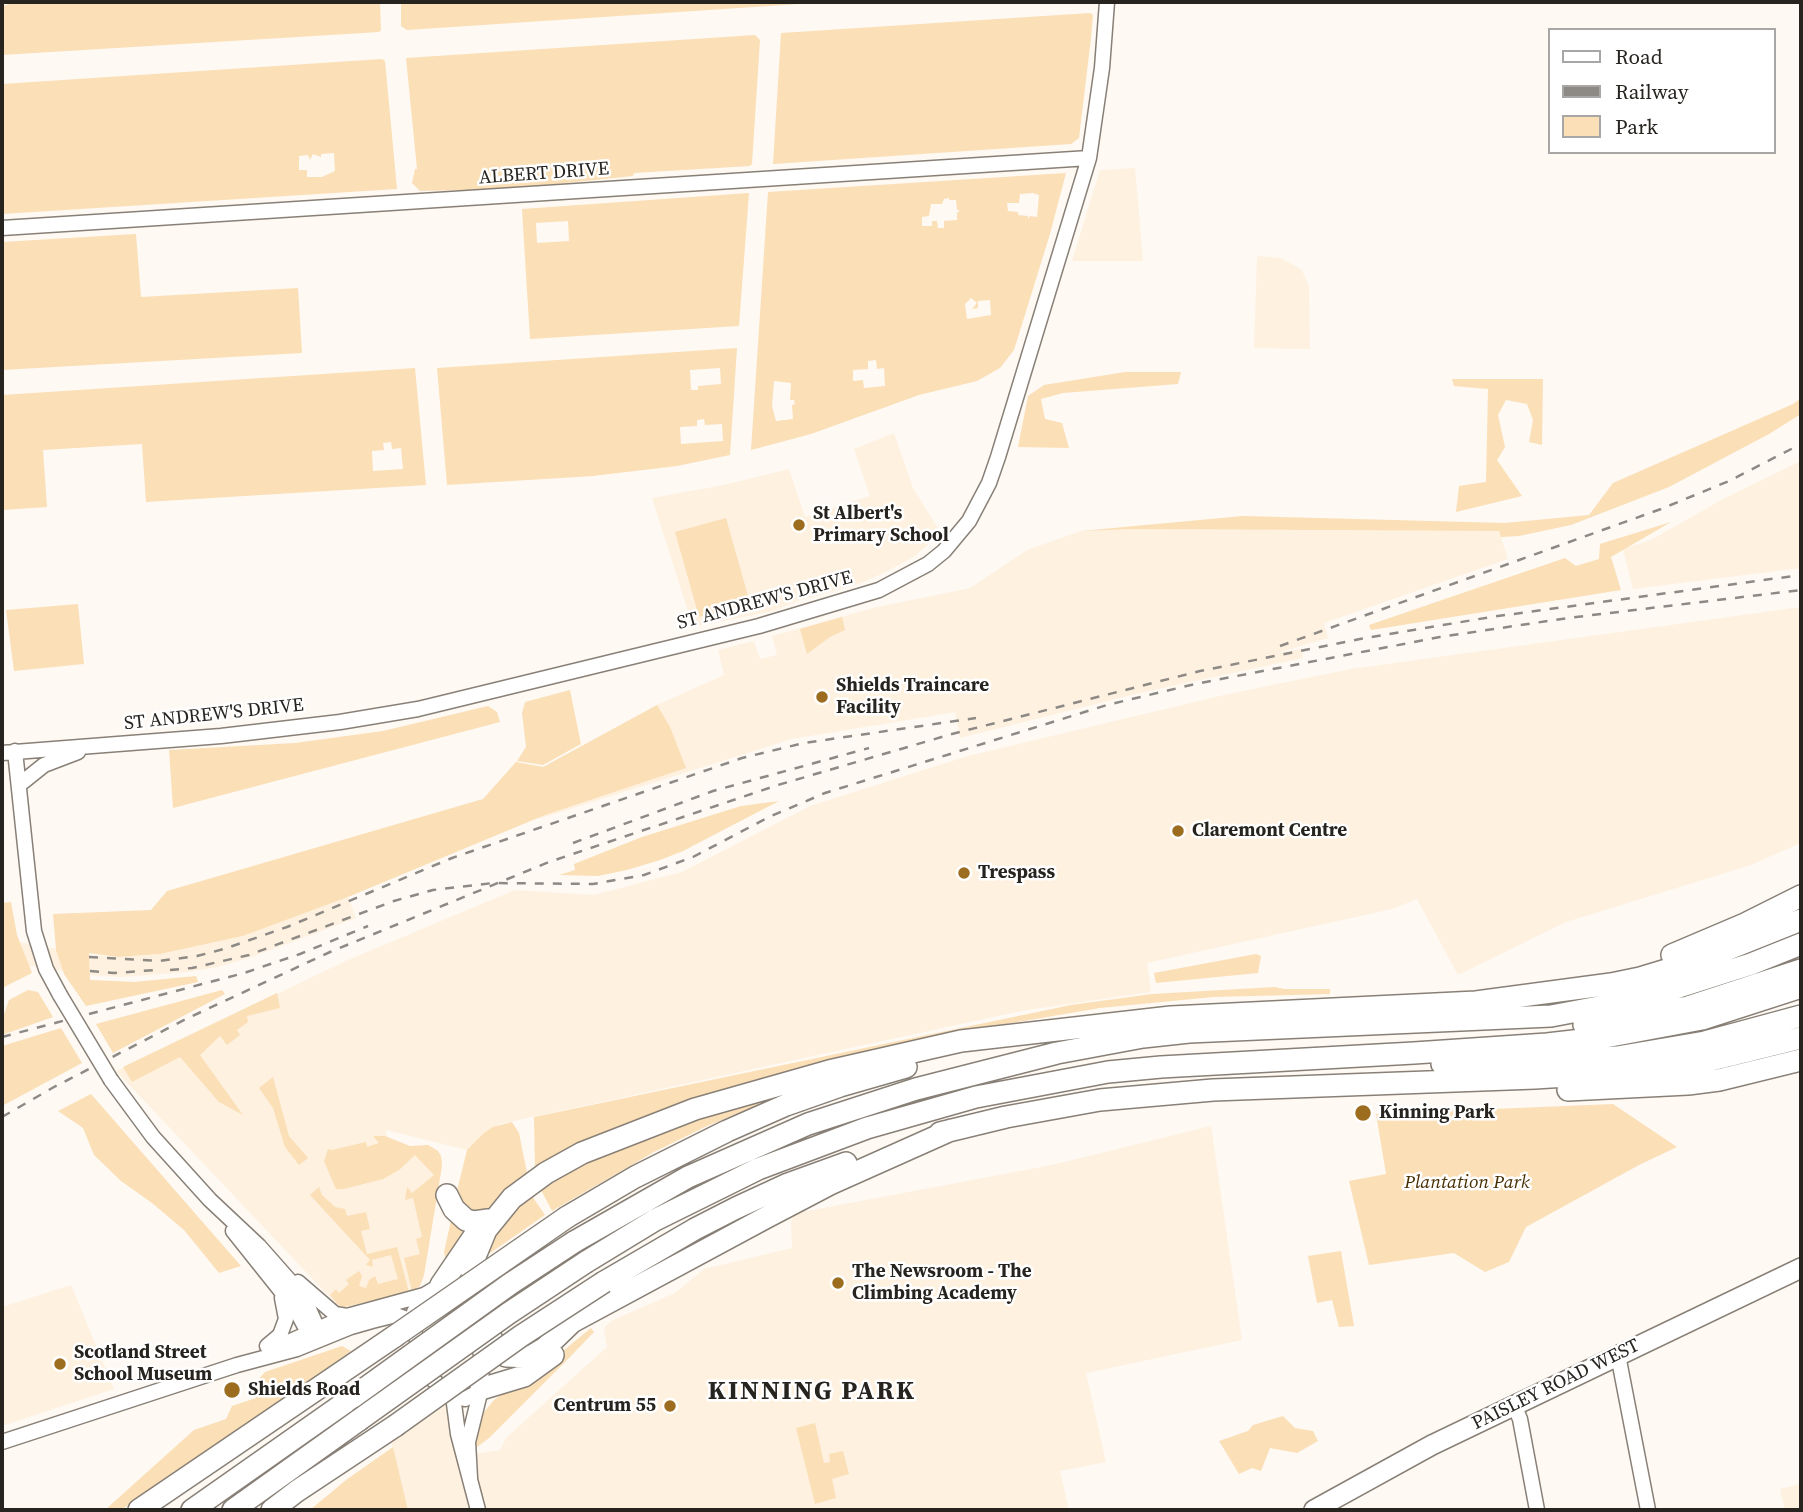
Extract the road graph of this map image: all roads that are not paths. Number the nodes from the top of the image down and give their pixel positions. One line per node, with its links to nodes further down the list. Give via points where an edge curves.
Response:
1 (1107, 2): 2 (street, ST ANDREW'S DRIVE)
2 (1090, 158): 3 (street, ALBERT DRIVE); 4 (street, ST ANDREW'S DRIVE, via 989,483 958,537 905,578 880,590 759,626 418,709 340,722)
3 (2, 228)
4 (103, 746): 5 (street, ST ANDREW'S DRIVE); 6 (street, via 44,765)
5 (9, 752): 6 (street)
6 (19, 785): 24 (street, bridge, via 34,931 46,969 131,1110)
7 (1801, 896): 12 (highway, via 1693,947)
8 (1801, 920): 12 (highway, via 1680,967)
9 (1801, 944): 20 (highway, via 1640,999 1551,1016 1189,1032)
10 (1801, 970): 20 (highway, via 1711,1002 1585,1025 1191,1043)
11 (1801, 987): 17 (highway, via 1702,1019 1634,1034)
12 (1563, 990): 15 (highway, via 1462,1003 1171,1017)
13 (1801, 1016): 14 (highway)
14 (1780, 1023): 17 (highway, via 1635,1047 1525,1054); 18 (highway, via 1705,1042 1581,1060 1461,1064)
15 (1084, 1026): 25 (highway, via 961,1041 829,1071 695,1109 605,1142 557,1166); 34 (highway, bridge, via 840,1086 727,1130 567,1217)
16 (1801, 1038): 21 (highway, via 1714,1059 1629,1072)
17 (1414, 1053): 18 (highway)
18 (1261, 1060): 46 (highway, bridge, via 1108,1072 1014,1088 901,1117 758,1169 655,1220 509,1312)
19 (1801, 1060): 21 (highway, via 1719,1080 1648,1087 1534,1090)
20 (1023, 1062): 45 (highway, bridge, via 916,1089 808,1125 688,1177 510,1284)
21 (1369, 1083): 22 (highway, via 1100,1100)
22 (951, 1130): 30 (highway, via 830,1184); 42 (highway, bridge, via 788,1184 695,1229 521,1336)
23 (447, 1195): 25 (highway, via 466,1220 474,1222)
24 (210, 1200): 27 (street); 28 (street)
25 (501, 1209): 29 (highway, via 467,1244); 30 (highway, via 482,1239 472,1273 483,1321 495,1346 506,1356 530,1357 572,1322)
26 (1801, 1268): 35 (main road, PAISLEY ROAD WEST)
27 (280, 1269): 31 (street, via 335,1314); 33 (street, via 305,1300)
28 (278, 1287): 33 (street); 36 (street, via 286,1312 281,1335)
29 (433, 1290): 31 (street); 32 (street, via 416,1306); 37 (street, via 457,1291 466,1302 480,1349)
30 (631, 1293): 37 (highway, via 524,1376)
31 (347, 1316): 33 (street)
32 (413, 1321): 33 (street, via 396,1315); 38 (street, via 428,1371 440,1388)
33 (315, 1336): 36 (street)
34 (395, 1336): 43 (highway); 44 (highway)
35 (1618, 1355): 39 (main road, PAISLEY ROAD WEST); 52 (street)
36 (237, 1365): 40 (street)
37 (480, 1390): 38 (street, via 465,1399); 41 (street, via 468,1442)
38 (453, 1396): 41 (street)
39 (1514, 1405): 50 (main road, PAISLEY ROAD WEST); 51 (street)
40 (2, 1442)
41 (470, 1478): 49 (street)
42 (319, 1482): 47 (highway); 48 (highway)
43 (139, 1510)
44 (162, 1510)
45 (192, 1510)
46 (233, 1510)
47 (272, 1510)
48 (295, 1510)
49 (478, 1510)
50 (1314, 1510)
51 (1537, 1510)
52 (1648, 1510)

